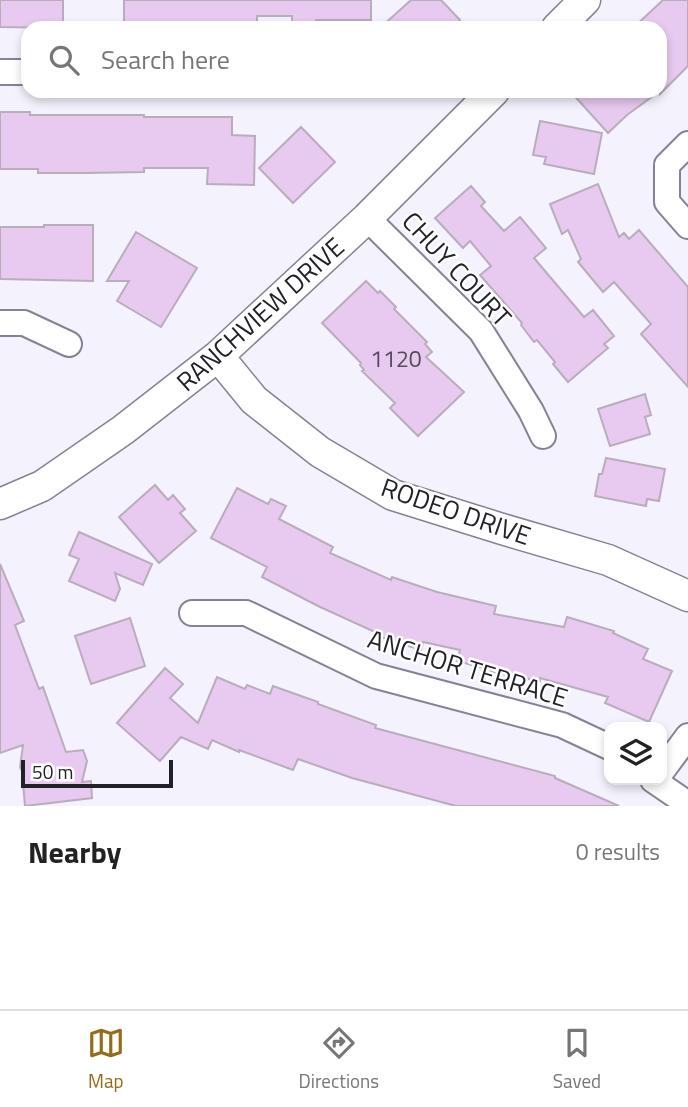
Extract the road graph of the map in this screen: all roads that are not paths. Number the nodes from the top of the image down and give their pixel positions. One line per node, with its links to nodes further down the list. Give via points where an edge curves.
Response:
1 (585, 0): 2 (street)
2 (564, 21)
3 (0, 72): 4 (street)
4 (21, 72)
5 (487, 98): 7 (street, RANCHVIEW DRIVE)
6 (688, 144): 8 (street, via 667,165 667,202)
7 (367, 218): 11 (street, RANCHVIEW DRIVE); 12 (street, CHUY COURT, via 481,331)
8 (688, 226)
9 (0, 323): 10 (street, via 24,323)
10 (69, 344)
11 (218, 356): 13 (street, RANCHVIEW DRIVE, via 42,486); 14 (street, RODEO DRIVE, via 254,400 320,452 393,495 608,560)
12 (543, 436)
13 (0, 504)
14 (688, 596)
15 (192, 613): 17 (street, ANCHOR TERRACE, via 246,613 376,676 562,725)
16 (688, 736): 18 (street)
17 (604, 745)
18 (667, 764)
19 (665, 785): 20 (street)
20 (688, 804)

